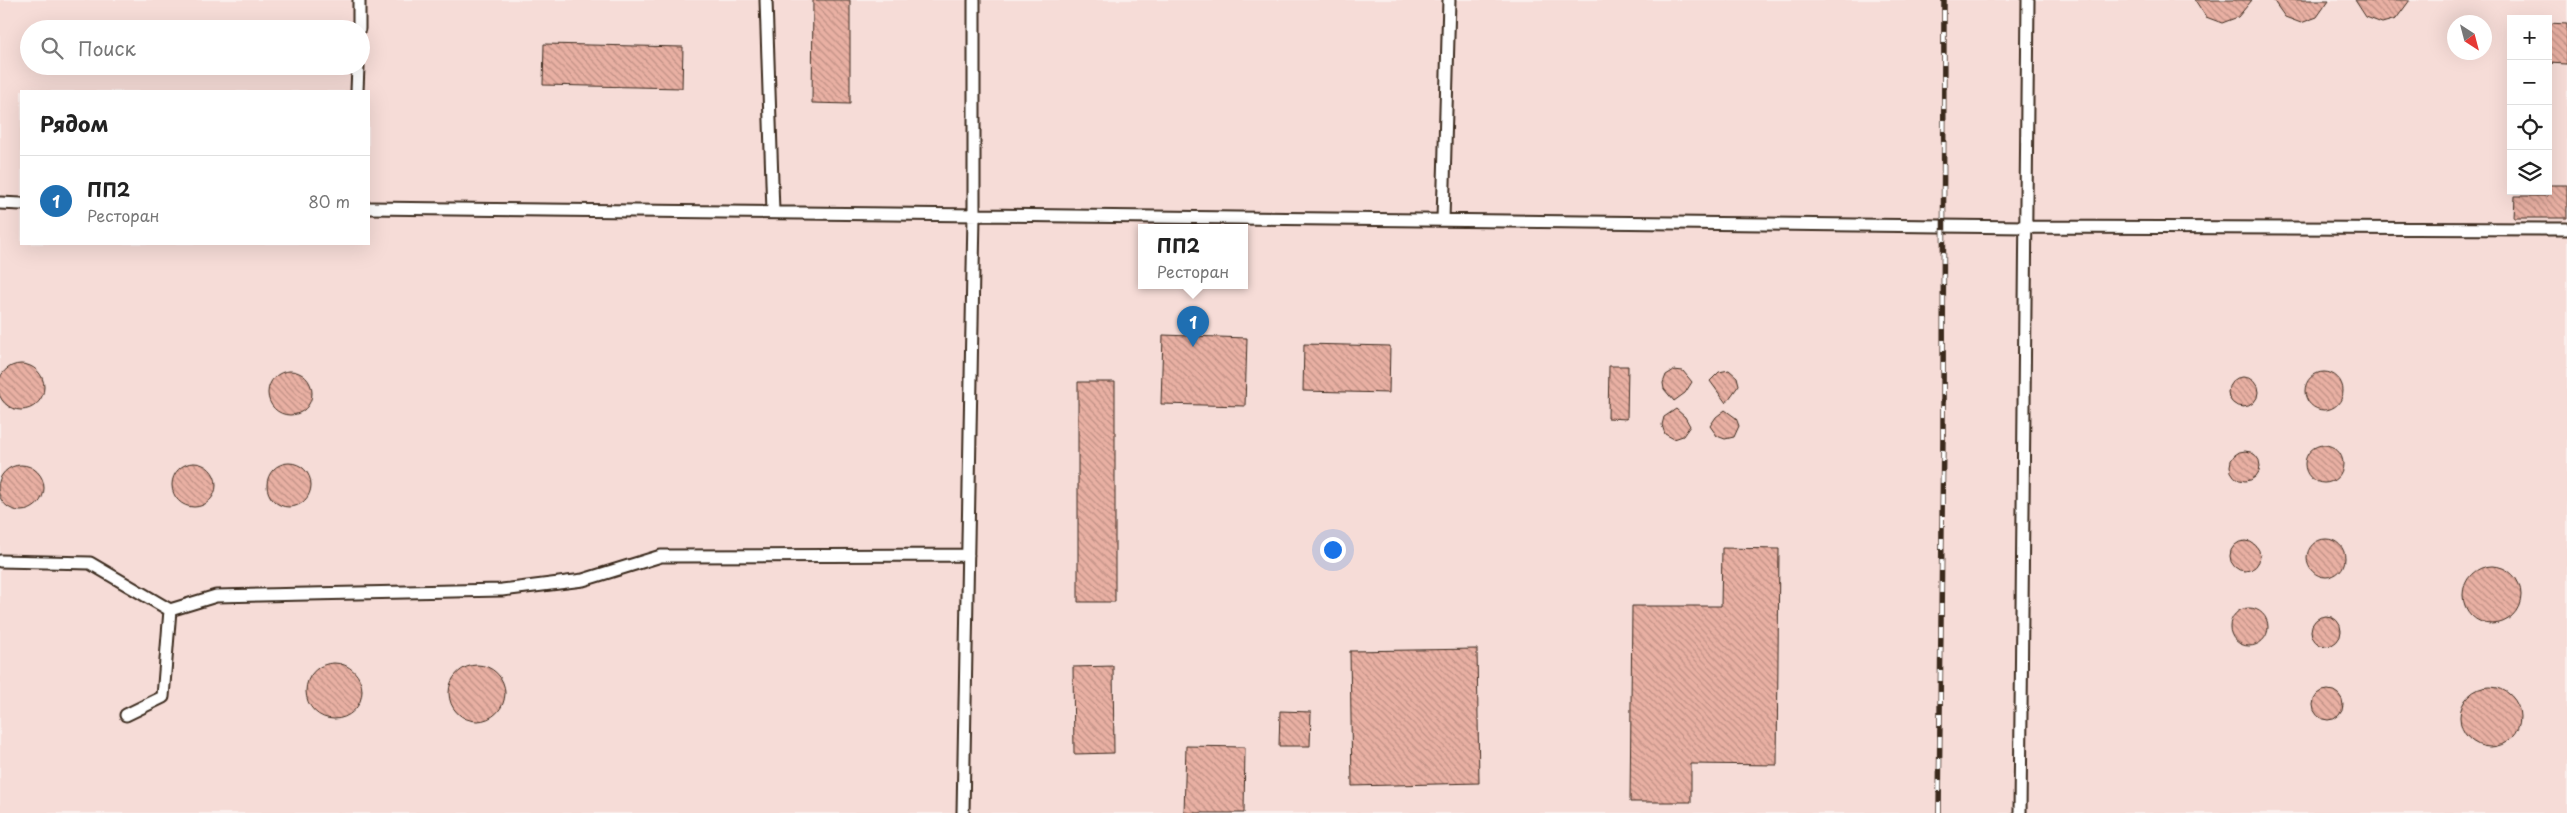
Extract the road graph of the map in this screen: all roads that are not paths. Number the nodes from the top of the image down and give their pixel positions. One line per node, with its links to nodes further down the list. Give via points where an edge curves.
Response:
1 (359, 0): 6 (lane)
2 (766, 0): 12 (lane)
3 (974, 0): 13 (lane)
4 (1449, 0): 14 (lane)
5 (2028, 0): 15 (lane)
6 (359, 20)
7 (358, 75): 8 (lane)
8 (357, 90)
9 (0, 203): 10 (lane)
10 (20, 204)
11 (370, 208): 12 (lane)
12 (773, 212): 13 (lane)
13 (974, 215): 14 (lane); 17 (lane)
14 (1443, 220): 15 (lane)
15 (2025, 227): 16 (lane); 22 (lane)
16 (2567, 229)
17 (968, 556): 19 (lane, via 661,556 583,580 502,590 216,596); 21 (lane)
18 (0, 561): 19 (lane, via 90,563)
19 (170, 610): 20 (lane, via 163,697)
20 (126, 716)
21 (964, 813)
22 (2020, 813)

